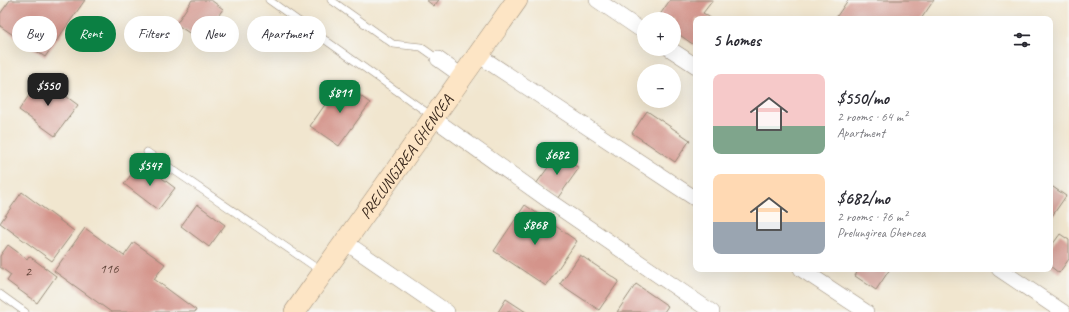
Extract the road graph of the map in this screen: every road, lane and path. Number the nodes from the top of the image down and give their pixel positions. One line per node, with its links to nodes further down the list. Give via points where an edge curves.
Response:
1 (269, 0): 11 (lane)
2 (331, 0): 8 (lane, via 393,44 421,47)
3 (517, 0): 6 (main road, PRELUNGIREA GHENCEA)
4 (597, 0): 5 (street)
5 (637, 27)
6 (478, 55): 10 (main road, PRELUNGIREA GHENCEA); 13 (street)
7 (681, 56): 9 (street)
8 (438, 59): 10 (street)
9 (693, 64)
10 (462, 76): 11 (main road, PRELUNGIREA GHENCEA)
11 (433, 118): 14 (main road, PRELUNGIREA GHENCEA); 22 (street)
12 (147, 152): 17 (lane)
13 (693, 197)
14 (345, 242): 17 (main road, PRELUNGIREA GHENCEA); 21 (street)
15 (806, 272): 23 (street)
16 (1003, 272): 24 (street)
17 (323, 273): 20 (main road, PRELUNGIREA GHENCEA)
18 (0, 294): 19 (lane)
19 (25, 312)
20 (295, 312)
21 (447, 312)
22 (712, 312)
23 (866, 312)
24 (1063, 312)

